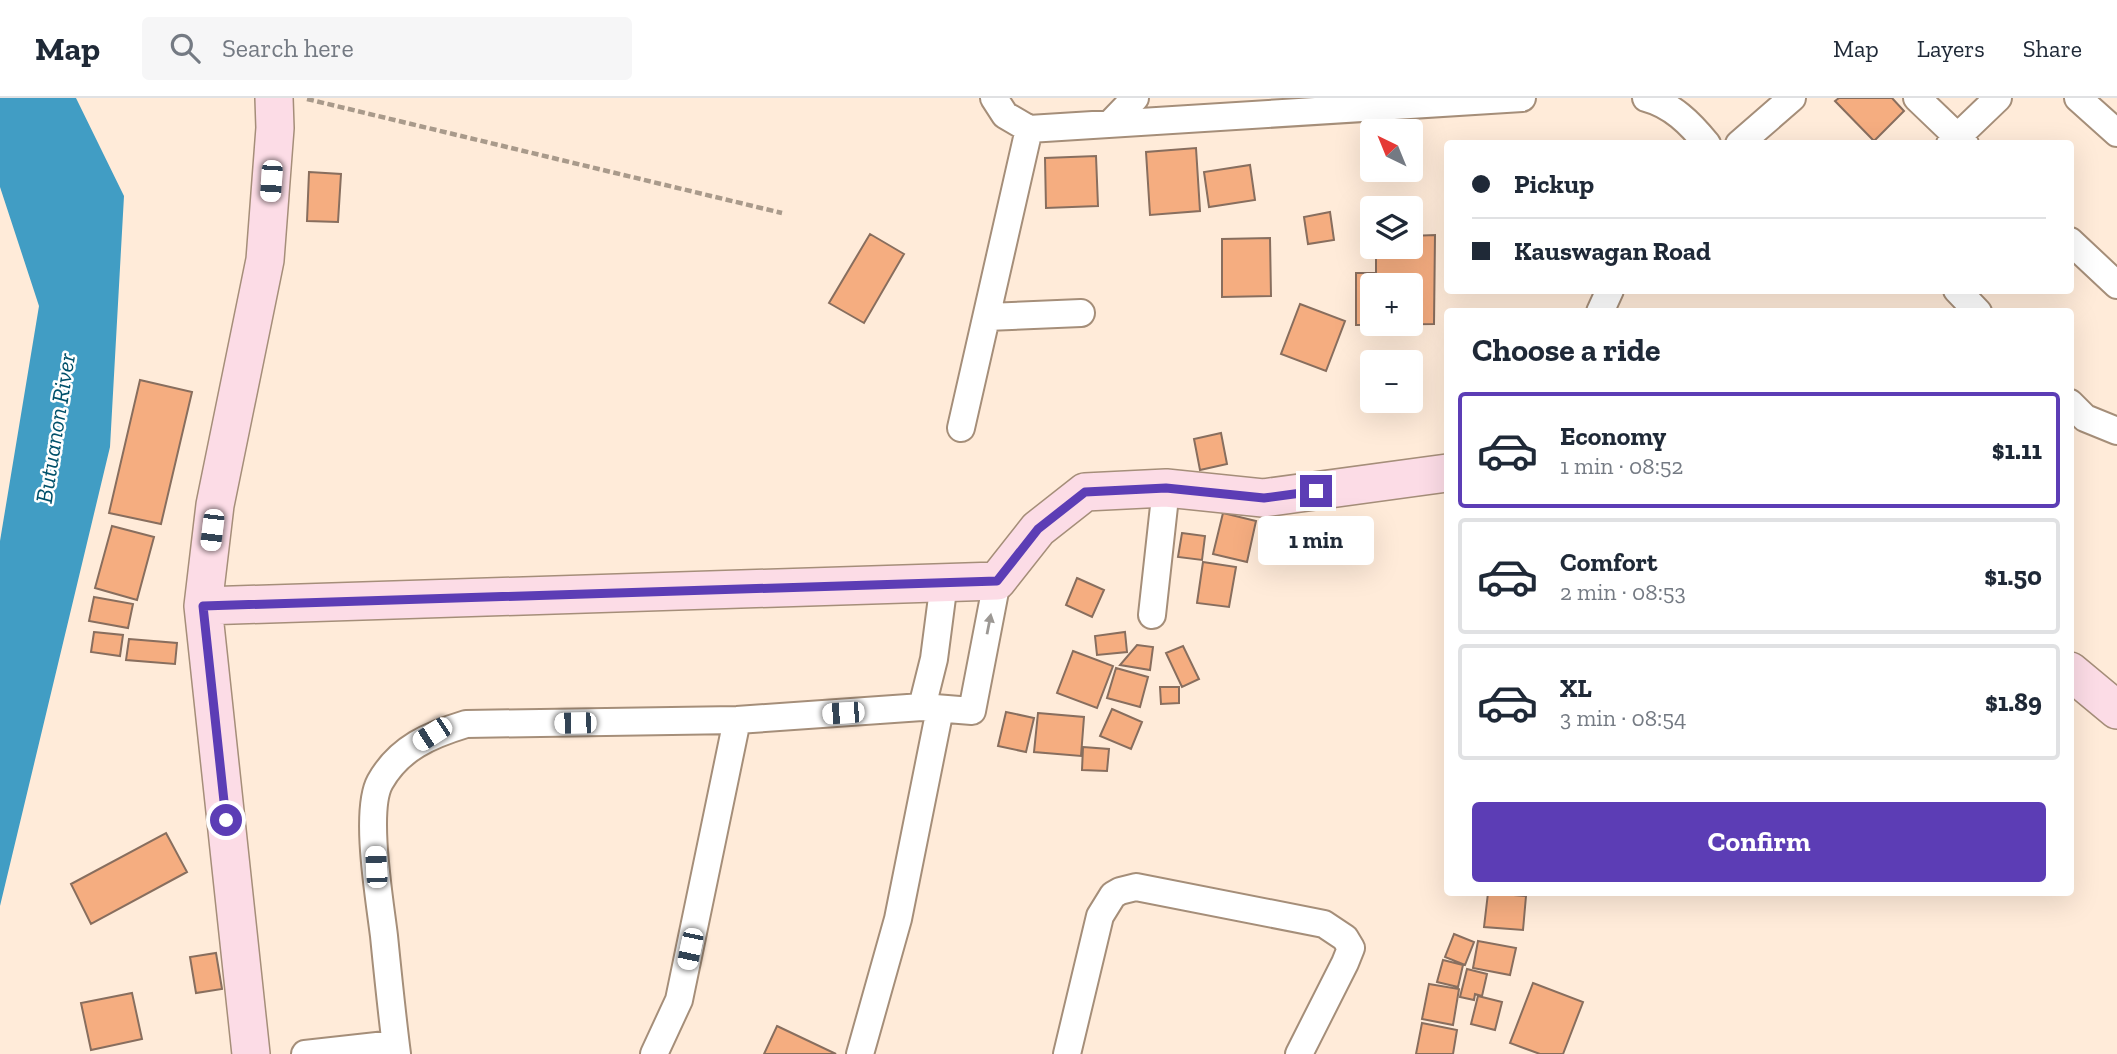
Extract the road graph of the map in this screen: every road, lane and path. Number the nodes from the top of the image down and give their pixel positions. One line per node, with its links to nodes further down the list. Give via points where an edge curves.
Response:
1 (274, 98): 32 (street, via 265,260 215,505)
2 (303, 98): 18 (path)
3 (994, 98): 12 (street, via 1004,114)
4 (1135, 98): 11 (street)
5 (1522, 98): 11 (street)
6 (1646, 98): 14 (street, via 1690,122)
7 (1793, 98): 15 (street)
8 (1917, 98): 16 (street)
9 (1998, 98): 17 (street)
10 (2078, 98): 13 (street)
11 (1112, 122): 12 (street)
12 (1030, 129): 24 (street)
13 (2117, 133)
14 (1704, 140)
15 (1744, 140)
16 (1957, 140)
17 (1959, 140)
18 (782, 213)
19 (2074, 245): 20 (street)
20 (2117, 285)
21 (1960, 294): 22 (street)
22 (1974, 308)
23 (1081, 313): 24 (street)
24 (987, 317): 26 (street)
25 (2074, 407): 27 (street, via 2085,418)
26 (961, 428)
27 (2117, 431)
28 (1444, 472): 29 (street, via 1264,498)
29 (1166, 488): 30 (street, via 1085,492 1038,529); 33 (street)
30 (997, 581): 31 (street); 35 (street, one-way to 30, via 972,711)
31 (944, 582): 32 (street); 35 (street)
32 (203, 606): 39 (street)
33 (1152, 615)
34 (2074, 674): 36 (street)
35 (931, 708): 37 (street); 42 (street, via 898,919)
36 (2117, 710)
37 (737, 720): 38 (street, via 466,724 432,734 397,757 378,785 374,816); 41 (street, via 679,1000)
38 (396, 1049): 40 (street)
39 (251, 1054)
40 (305, 1054)
41 (654, 1054)
42 (860, 1054)
43 (1067, 1054): 44 (street, via 1100,916 1113,895 1136,887 1324,924 1345,938 1351,948 1345,963)
44 (1298, 1054)

